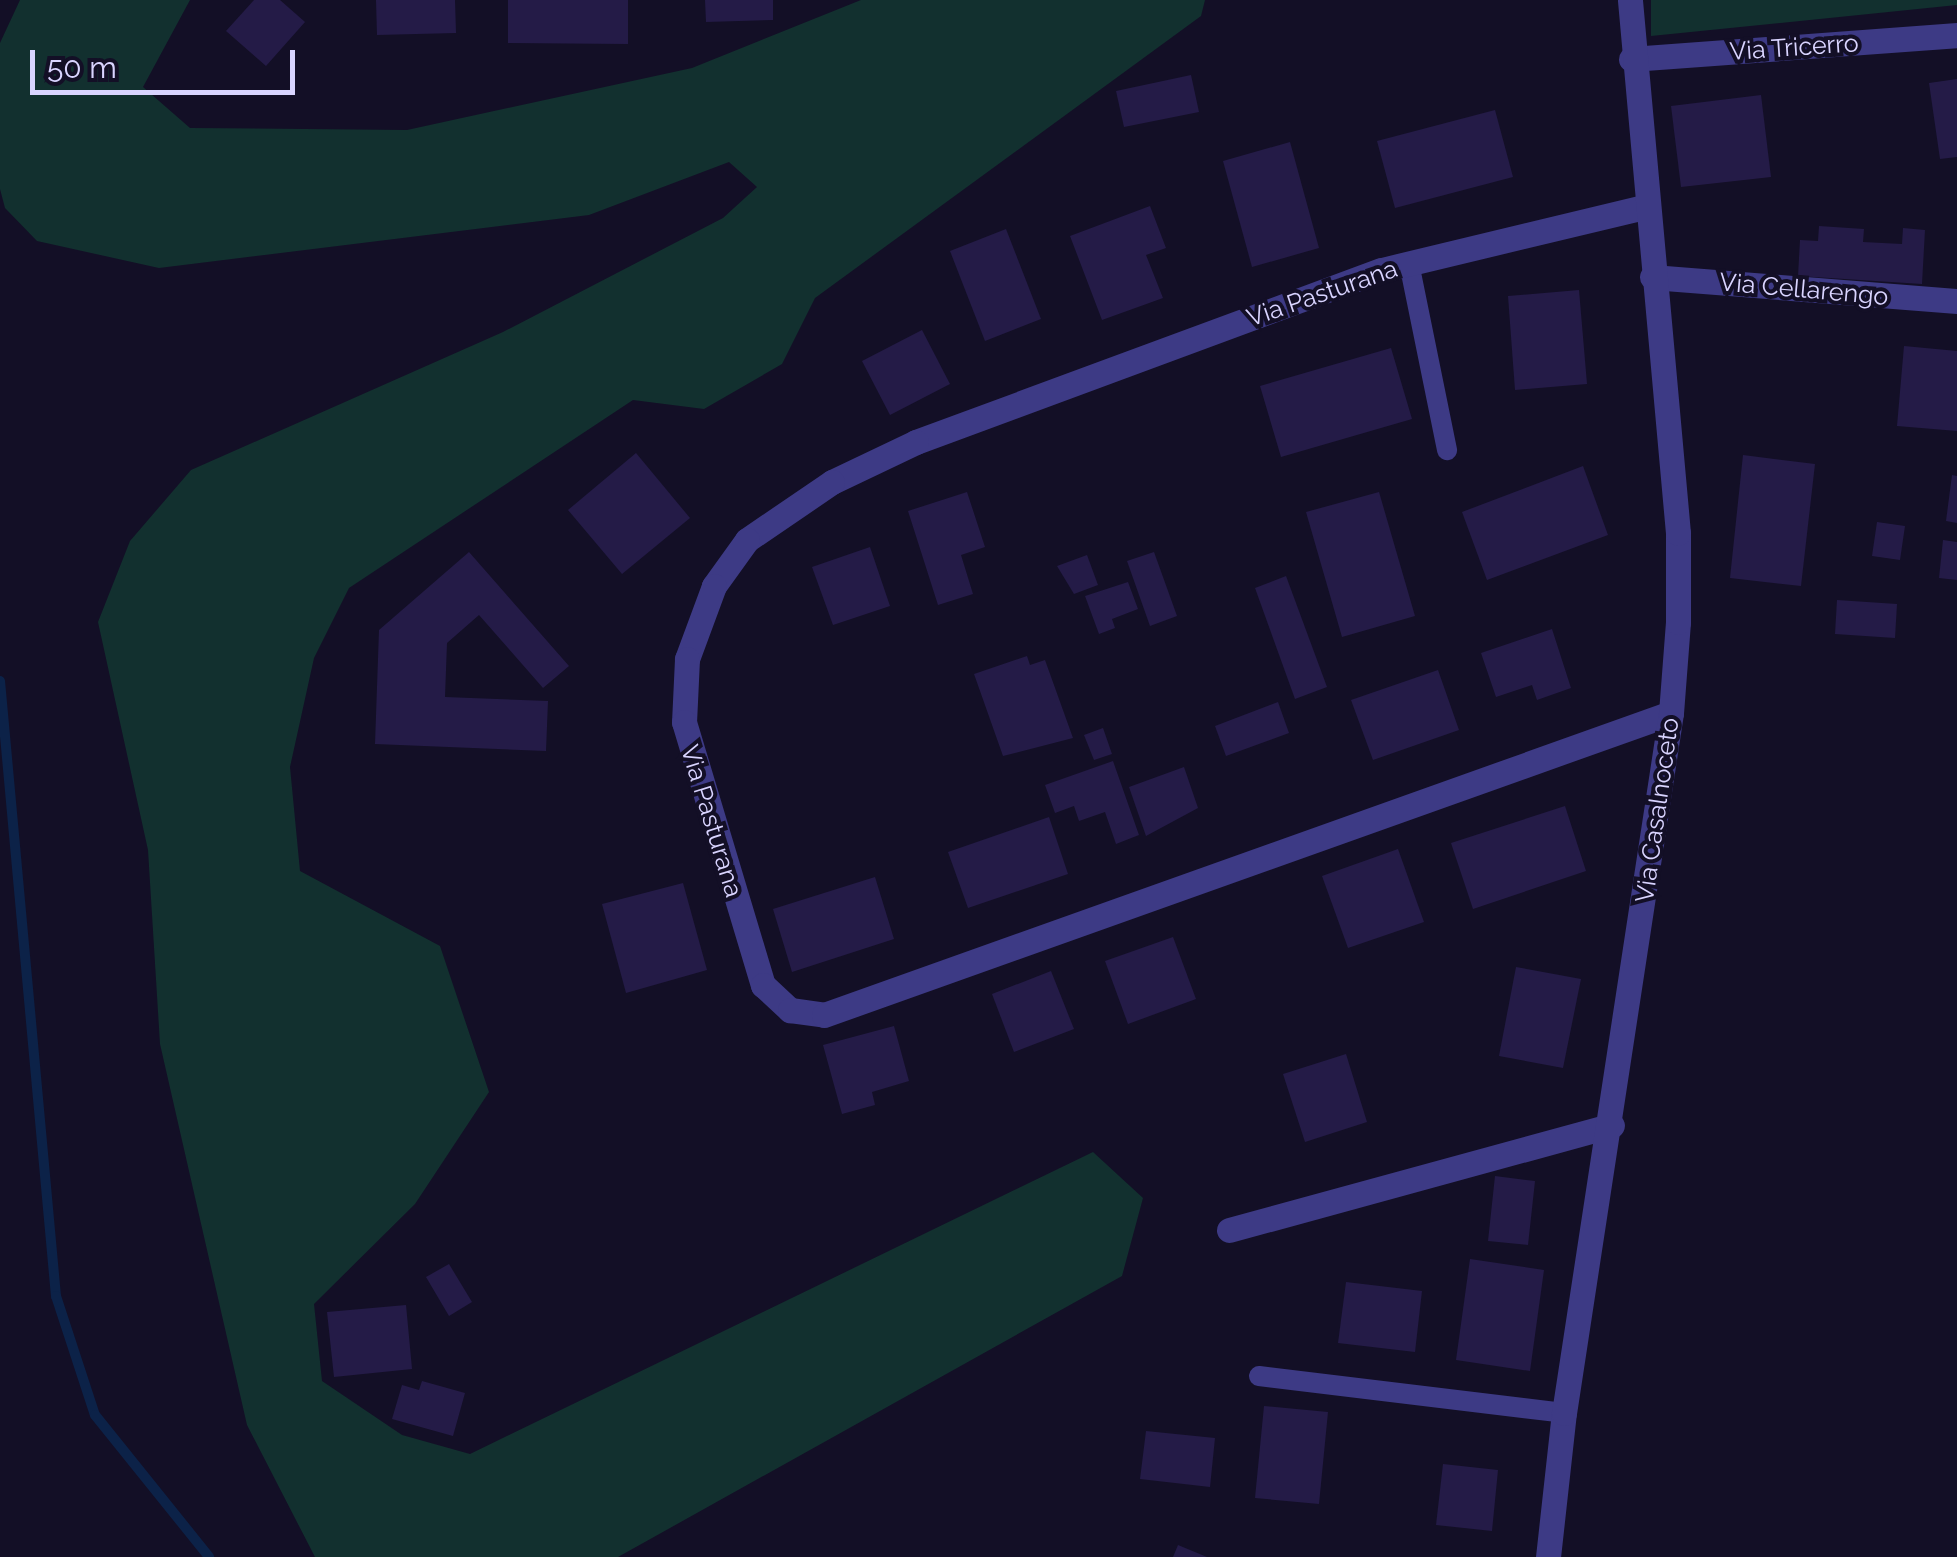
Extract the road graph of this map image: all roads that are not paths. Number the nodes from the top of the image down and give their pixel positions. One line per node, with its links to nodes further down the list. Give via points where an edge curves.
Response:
1 (1630, 0): 3 (street, Via Casalnoceto)
2 (1957, 35): 3 (street, Via Tricerro)
3 (1631, 59): 4 (street, Via Casalnoceto)
4 (1644, 207): 5 (street, Via Pasturana); 6 (street, Via Casalnoceto)
5 (1409, 263): 8 (lane); 9 (street, Via Pasturana, via 916,442 832,482 747,540 714,586 694,631 683,704 689,752 762,985 796,1012 835,1013)
6 (1652, 278): 7 (street, Via Cellarengo); 9 (street, Via Casalnoceto, via 1678,533)
7 (1957, 302)
8 (1447, 450)
9 (1672, 713): 10 (street, Via Casalnoceto)
10 (1612, 1124): 11 (street); 13 (street, Via Casalnoceto)
11 (1229, 1230)
12 (1259, 1376): 13 (lane)
13 (1564, 1413): 14 (street, Via Casalnoceto)
14 (1548, 1557)

